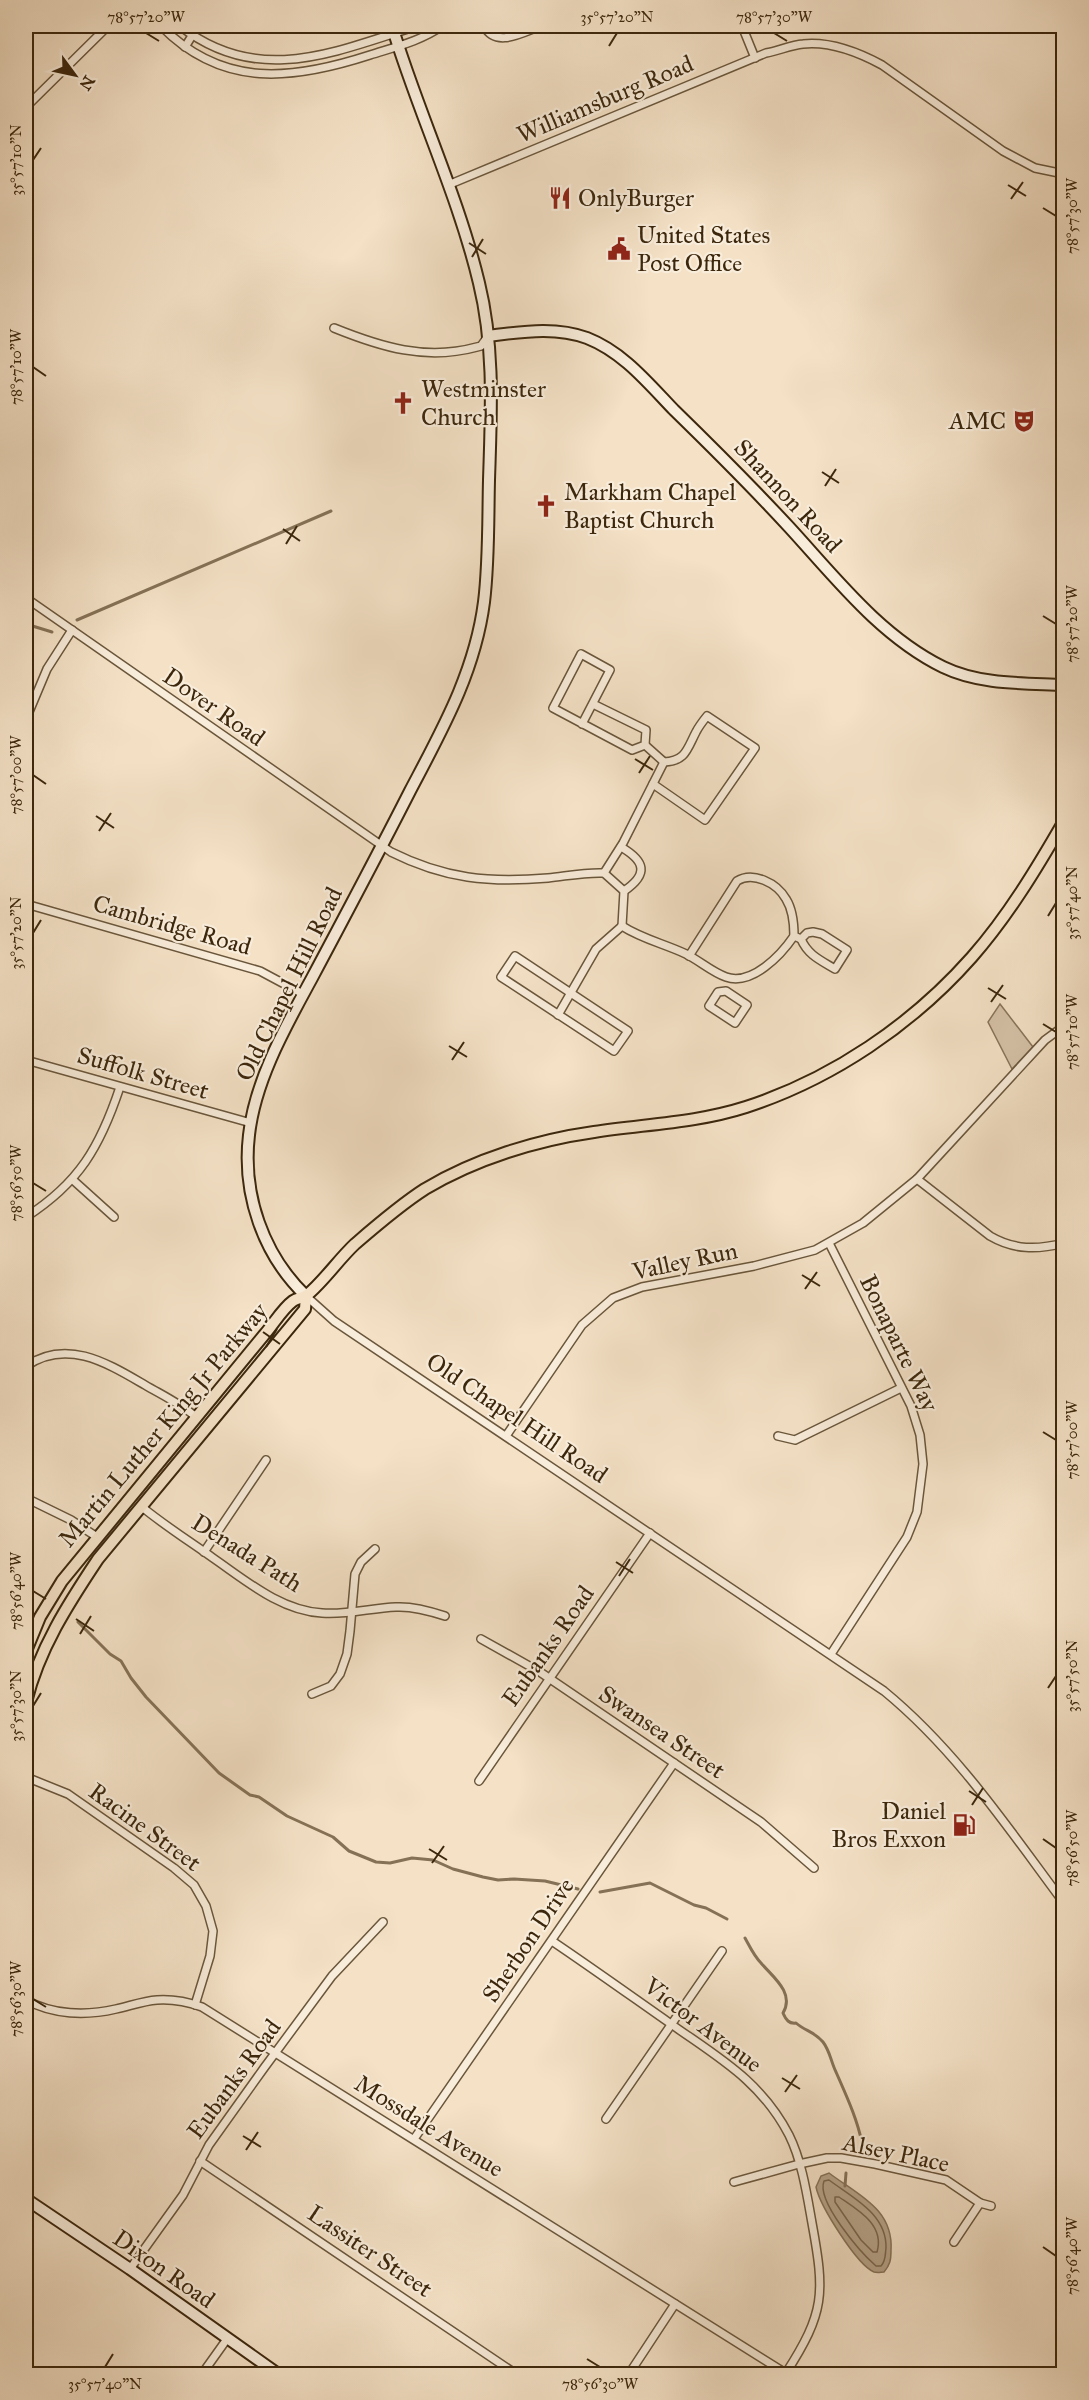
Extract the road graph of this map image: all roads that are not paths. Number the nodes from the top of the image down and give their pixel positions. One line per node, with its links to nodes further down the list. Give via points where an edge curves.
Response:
1 (108, 26): 15 (street)
2 (161, 26): 13 (street)
3 (180, 26): 11 (street)
4 (198, 26): 11 (street)
5 (417, 26): 10 (street)
6 (442, 26): 12 (street)
7 (484, 26): 8 (street, via 488,33 504,38)
8 (541, 26)
9 (742, 26): 14 (street)
10 (393, 29): 11 (street, via 331,53 279,61 234,54); 12 (street, Old Chapel Hill Road)
11 (192, 35): 13 (street)
12 (399, 46): 13 (street, via 335,66 278,75 230,68); 17 (street, Old Chapel Hill Road)
13 (185, 47)
14 (755, 58): 16 (street, Williamsburg Road, via 801,44 852,51 882,65 1004,151 1035,168); 17 (street, Williamsburg Road)
15 (26, 107)
16 (1064, 174)
17 (448, 185): 19 (street, Old Chapel Hill Road, via 470,249)
18 (334, 328): 19 (street, via 396,350 428,353 481,346)
19 (488, 336): 22 (street, Shannon Road, via 564,332 615,353 748,483 892,635 928,659 966,675); 30 (street, Old Chapel Hill Road, via 492,398 480,630 463,686)
20 (26, 598): 21 (street, Dover Road)
21 (72, 630): 24 (street, via 47,669); 30 (street, Dover Road)
22 (1064, 685)
23 (593, 704): 25 (street); 25 (street, via 610,670 580,654 553,708); 26 (street, via 646,730)
24 (26, 719)
25 (582, 724): 26 (street, via 632,750)
26 (645, 745): 27 (street)
27 (664, 762): 28 (street); 28 (street, via 685,756 707,716 755,748 705,820)
28 (653, 784): 31 (street)
29 (1064, 821): 53 (main road, Martin Luther King Jr Parkway, via 1018,895 973,956 925,1004 885,1036 798,1086 746,1107 687,1122 595,1131 473,1166 401,1206 348,1251)
30 (382, 847): 32 (street, Dover Road, via 417,865 464,878 511,880); 40 (street, Old Chapel Hill Road)
31 (621, 848): 32 (street); 33 (street, via 640,860 642,866 634,884)
32 (604, 873): 33 (street)
33 (624, 891): 35 (street)
34 (26, 904): 40 (street, Cambridge Road, via 260,971)
35 (622, 926): 37 (street); 41 (street, via 596,949)
36 (798, 938): 36 (street, via 809,953 835,969 847,950 822,934 807,933); 37 (street, via 782,892 749,877 737,882 730,891); 38 (street, via 764,967 744,978)
37 (689, 956): 38 (street)
38 (729, 978): 39 (street)
39 (726, 991): 39 (street, via 718,992 709,1006 735,1023 747,1005)
40 (303, 994): 46 (street, Old Chapel Hill Road, via 274,1054)
41 (571, 994): 42 (street); 42 (street, via 628,1031 614,1051); 42 (street, via 515,956 501,977)
42 (558, 1015)
43 (1064, 1026): 47 (street, Valley Run, via 1045,1040)
44 (26, 1060): 45 (street, Suffolk Street)
45 (120, 1087): 46 (street, Suffolk Street); 48 (street, via 98,1141)
46 (251, 1123): 53 (street, Old Chapel Hill Road, via 248,1174 258,1221 275,1259)
47 (917, 1179): 51 (street, via 1002,1243 1033,1248); 52 (street, Valley Run)
48 (73, 1180): 49 (street); 50 (street)
49 (114, 1216)
50 (26, 1217)
51 (1064, 1243)
52 (829, 1244): 55 (street, Bonaparte Way); 57 (street, Valley Run, via 795,1257 642,1287 613,1298 582,1325)
53 (306, 1296): 56 (main road, Martin Luther King Jr Parkway, via 294,1301); 57 (street, Old Chapel Hill Road, via 334,1321); 61 (main road, Martin Luther King Jr Parkway, via 305,1309)
54 (26, 1366): 56 (street, via 57,1354 92,1357)
55 (901, 1388): 58 (street, via 795,1440); 70 (street, Bonaparte Way, via 920,1436 923,1473 917,1512 895,1558)
56 (196, 1417): 63 (main road, Martin Luther King Jr Parkway)
57 (506, 1436): 62 (street, Old Chapel Hill Road)
58 (778, 1436)
59 (266, 1460): 65 (street)
60 (26, 1498): 63 (street)
61 (142, 1507): 65 (street, Denada Path); 73 (main road, Martin Luther King Jr Parkway, via 73,1596 49,1640)
62 (650, 1533): 70 (street, Old Chapel Hill Road); 71 (street, Eubanks Road)
63 (97, 1537): 69 (main road, Martin Luther King Jr Parkway, via 62,1581 40,1617)
64 (375, 1549): 66 (street, via 355,1574)
65 (204, 1552): 66 (street, Denada Path, via 284,1603 319,1613)
66 (352, 1613): 67 (street, Denada Path, via 397,1607); 72 (street, via 347,1654 340,1674 331,1686)
67 (445, 1616)
68 (481, 1639): 71 (street, Swansea Street)
69 (26, 1651)
70 (831, 1654): 78 (street, Old Chapel Hill Road, via 884,1691 931,1732 974,1782)
71 (550, 1679): 74 (street, Swansea Street); 76 (street, Eubanks Road)
72 (312, 1694)
73 (26, 1702)
74 (674, 1763): 77 (street, Swansea Street, via 774,1832); 80 (street, Sherbon Drive)
75 (26, 1777): 83 (street, Racine Street, via 68,1794 194,1886 206,1906 213,1931)
76 (479, 1780)
77 (814, 1868)
78 (1064, 1903)
79 (383, 1922): 85 (street, Eubanks Road, via 332,1976)
80 (552, 1941): 84 (street, Victor Avenue); 87 (street, Sherbon Drive)
81 (722, 1952): 84 (street)
82 (26, 2000): 83 (street, Mossdale Avenue, via 47,2010 78,2013 155,2000)
83 (195, 2005): 85 (street, Mossdale Avenue)
84 (672, 2025): 86 (street); 89 (street, Victor Avenue, via 746,2077 782,2123)
85 (277, 2053): 87 (street, Mossdale Avenue); 88 (street, Eubanks Road)
86 (606, 2119)
87 (414, 2139): 96 (street, Mossdale Avenue)
88 (200, 2161): 95 (street, Eubanks Road, via 183,2195); 100 (street, Lassiter Street)
89 (799, 2164): 90 (street, Alsey Place); 92 (street, Alsey Place, via 827,2158 875,2164 946,2180); 102 (street, Victor Avenue, via 820,2265 821,2292 813,2326)
90 (734, 2182)
91 (26, 2199): 95 (street, Dixon Road)
92 (980, 2203): 93 (street, Alsey Place); 94 (street)
93 (991, 2206)
94 (954, 2242)
95 (130, 2269): 97 (street, Dixon Road)
96 (675, 2304): 101 (street); 102 (street, Mossdale Avenue)
97 (227, 2339): 98 (street); 99 (street, Dixon Road)
98 (202, 2374)
99 (278, 2374)
100 (516, 2374)
101 (629, 2374)
102 (787, 2374)

